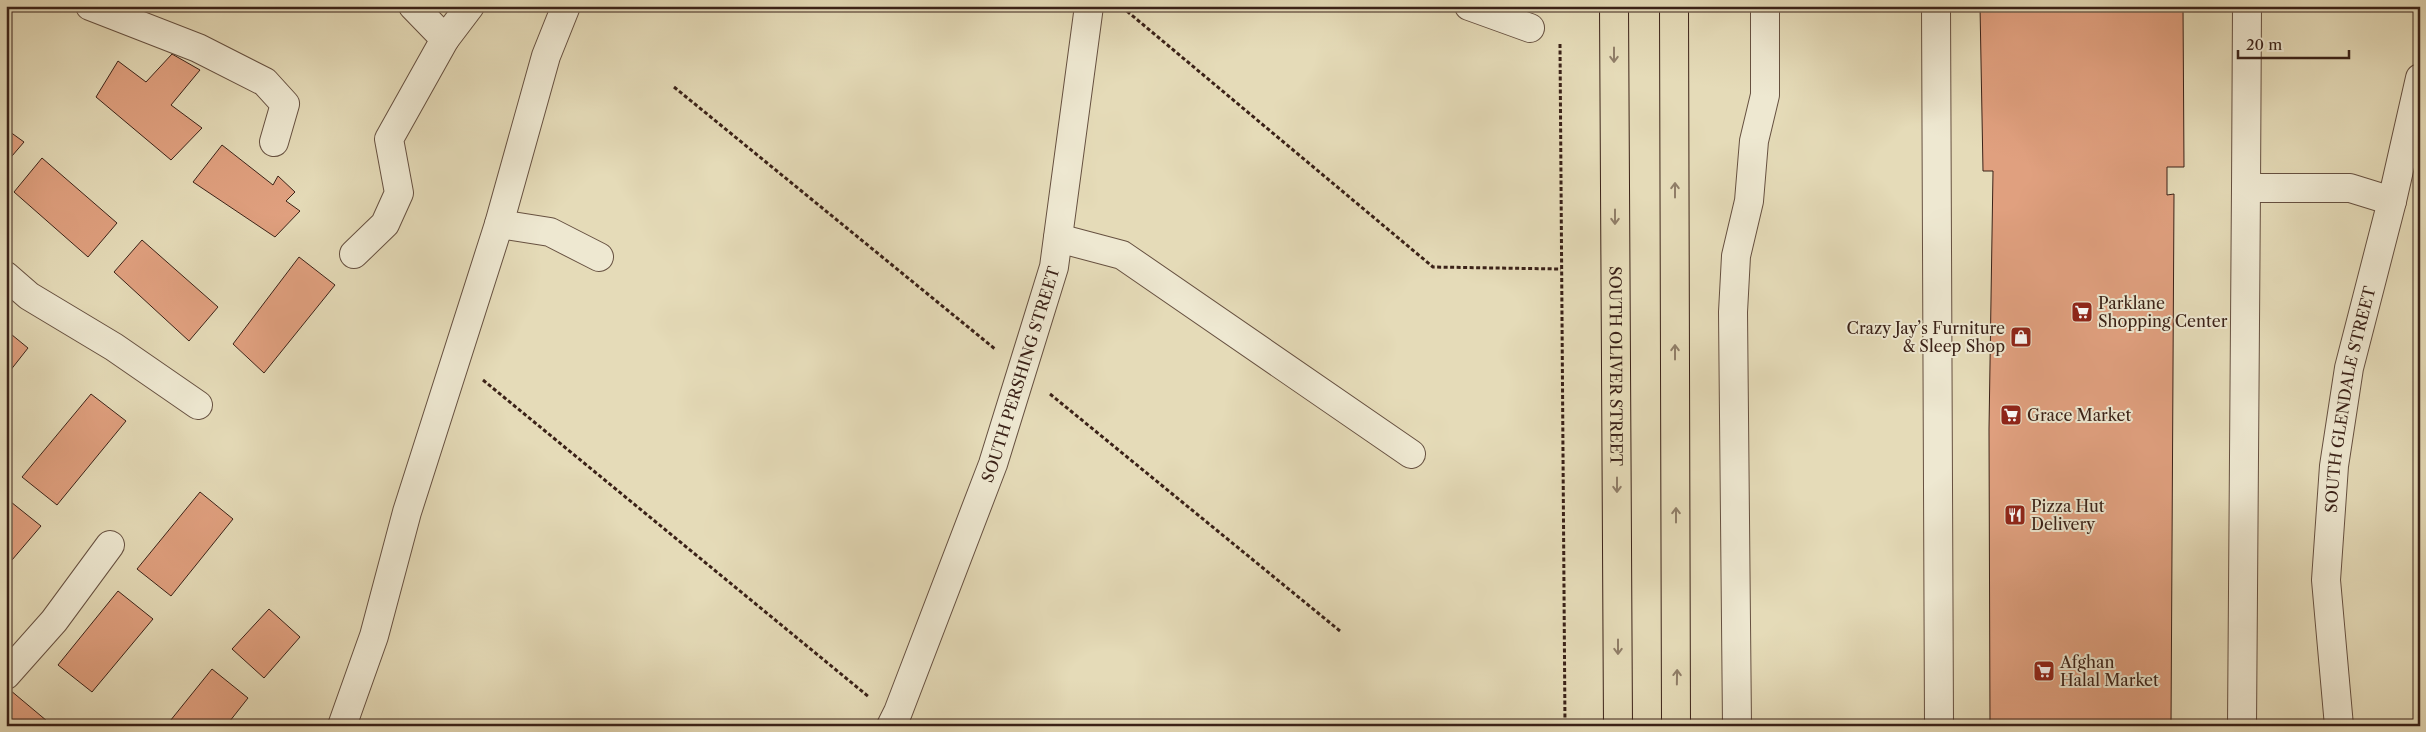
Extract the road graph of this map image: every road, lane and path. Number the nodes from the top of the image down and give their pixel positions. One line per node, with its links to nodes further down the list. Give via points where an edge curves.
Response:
1 (90, 6): 17 (street, via 198,48 265,82 285,104)
2 (413, 6): 15 (street)
3 (470, 6): 15 (street)
4 (566, 6): 20 (street, via 546,56)
5 (1089, 6): 21 (street, SOUTH PERSHING STREET)
6 (1121, 6): 24 (path, via 1433,267)
7 (1469, 6): 13 (street)
8 (1614, 6): 34 (main road, SOUTH OLIVER STREET, one-way to 34)
9 (1674, 6): 35 (main road, one-way to 9)
10 (1765, 6): 36 (street, via 1765,96 1754,141 1749,201 1736,256)
11 (1936, 6): 37 (street)
12 (2247, 6): 18 (street)
13 (1530, 28)
14 (1560, 36): 24 (path)
15 (445, 39): 22 (street, via 388,139 399,193 385,224)
16 (2420, 78): 19 (street, SOUTH GLENDALE STREET)
17 (274, 142)
18 (2246, 188): 19 (street, via 2350,188); 38 (street)
19 (2392, 201): 39 (street, SOUTH GLENDALE STREET, via 2349,368 2334,466 2326,580)
20 (499, 224): 23 (street, via 550,232); 26 (street)
21 (1058, 238): 28 (street, via 1122,255); 31 (street, SOUTH PERSHING STREET, via 1054,267 993,464)
22 (354, 254)
23 (598, 257)
24 (1561, 269): 33 (path)
25 (6, 276): 27 (street, via 29,296 114,347)
26 (456, 358): 31 (path); 32 (street, via 407,512 374,636)
27 (198, 405)
28 (1411, 454)
29 (110, 545): 30 (street, via 54,621)
30 (6, 675)
31 (893, 722)
32 (342, 726)
33 (1565, 726)
34 (1618, 726)
35 (1676, 726)
36 (1737, 726)
37 (1940, 726)
38 (2242, 726)
39 (2339, 726)

